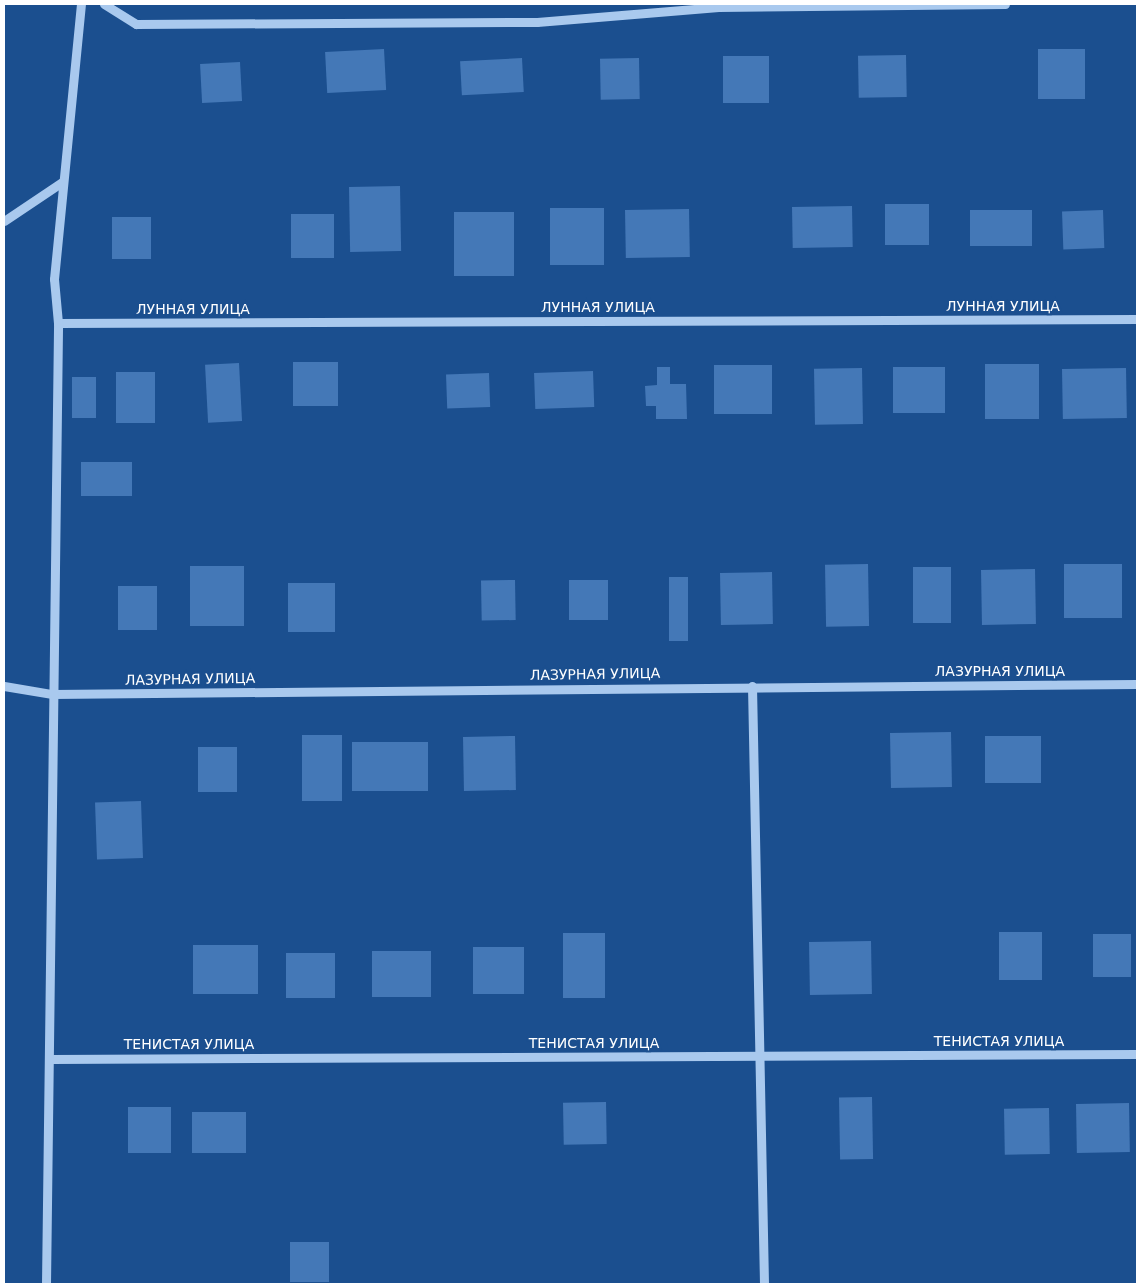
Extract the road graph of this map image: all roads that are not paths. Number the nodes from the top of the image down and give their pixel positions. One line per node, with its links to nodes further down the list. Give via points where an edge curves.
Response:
1 (81, 4): 4 (street)
2 (104, 4): 3 (street, via 136,24 146,24 537,22 718,7)
3 (1005, 4)
4 (62, 182): 5 (street); 7 (street, via 54,270)
5 (4, 221)
6 (1137, 319): 7 (street, ЛУННАЯ УЛИЦА)
7 (58, 323): 11 (street)
8 (1137, 684): 10 (street, ЛАЗУРНАЯ УЛИЦА)
9 (4, 686): 11 (street, ЛАЗУРНАЯ УЛИЦА)
10 (752, 686): 11 (street, ЛАЗУРНАЯ УЛИЦА); 13 (street)
11 (52, 694): 14 (street)
12 (1137, 1054): 13 (street, ТЕНИСТАЯ УЛИЦА)
13 (760, 1056): 14 (street, ТЕНИСТАЯ УЛИЦА); 16 (street)
14 (51, 1059): 15 (street)
15 (46, 1284)
16 (764, 1284)

